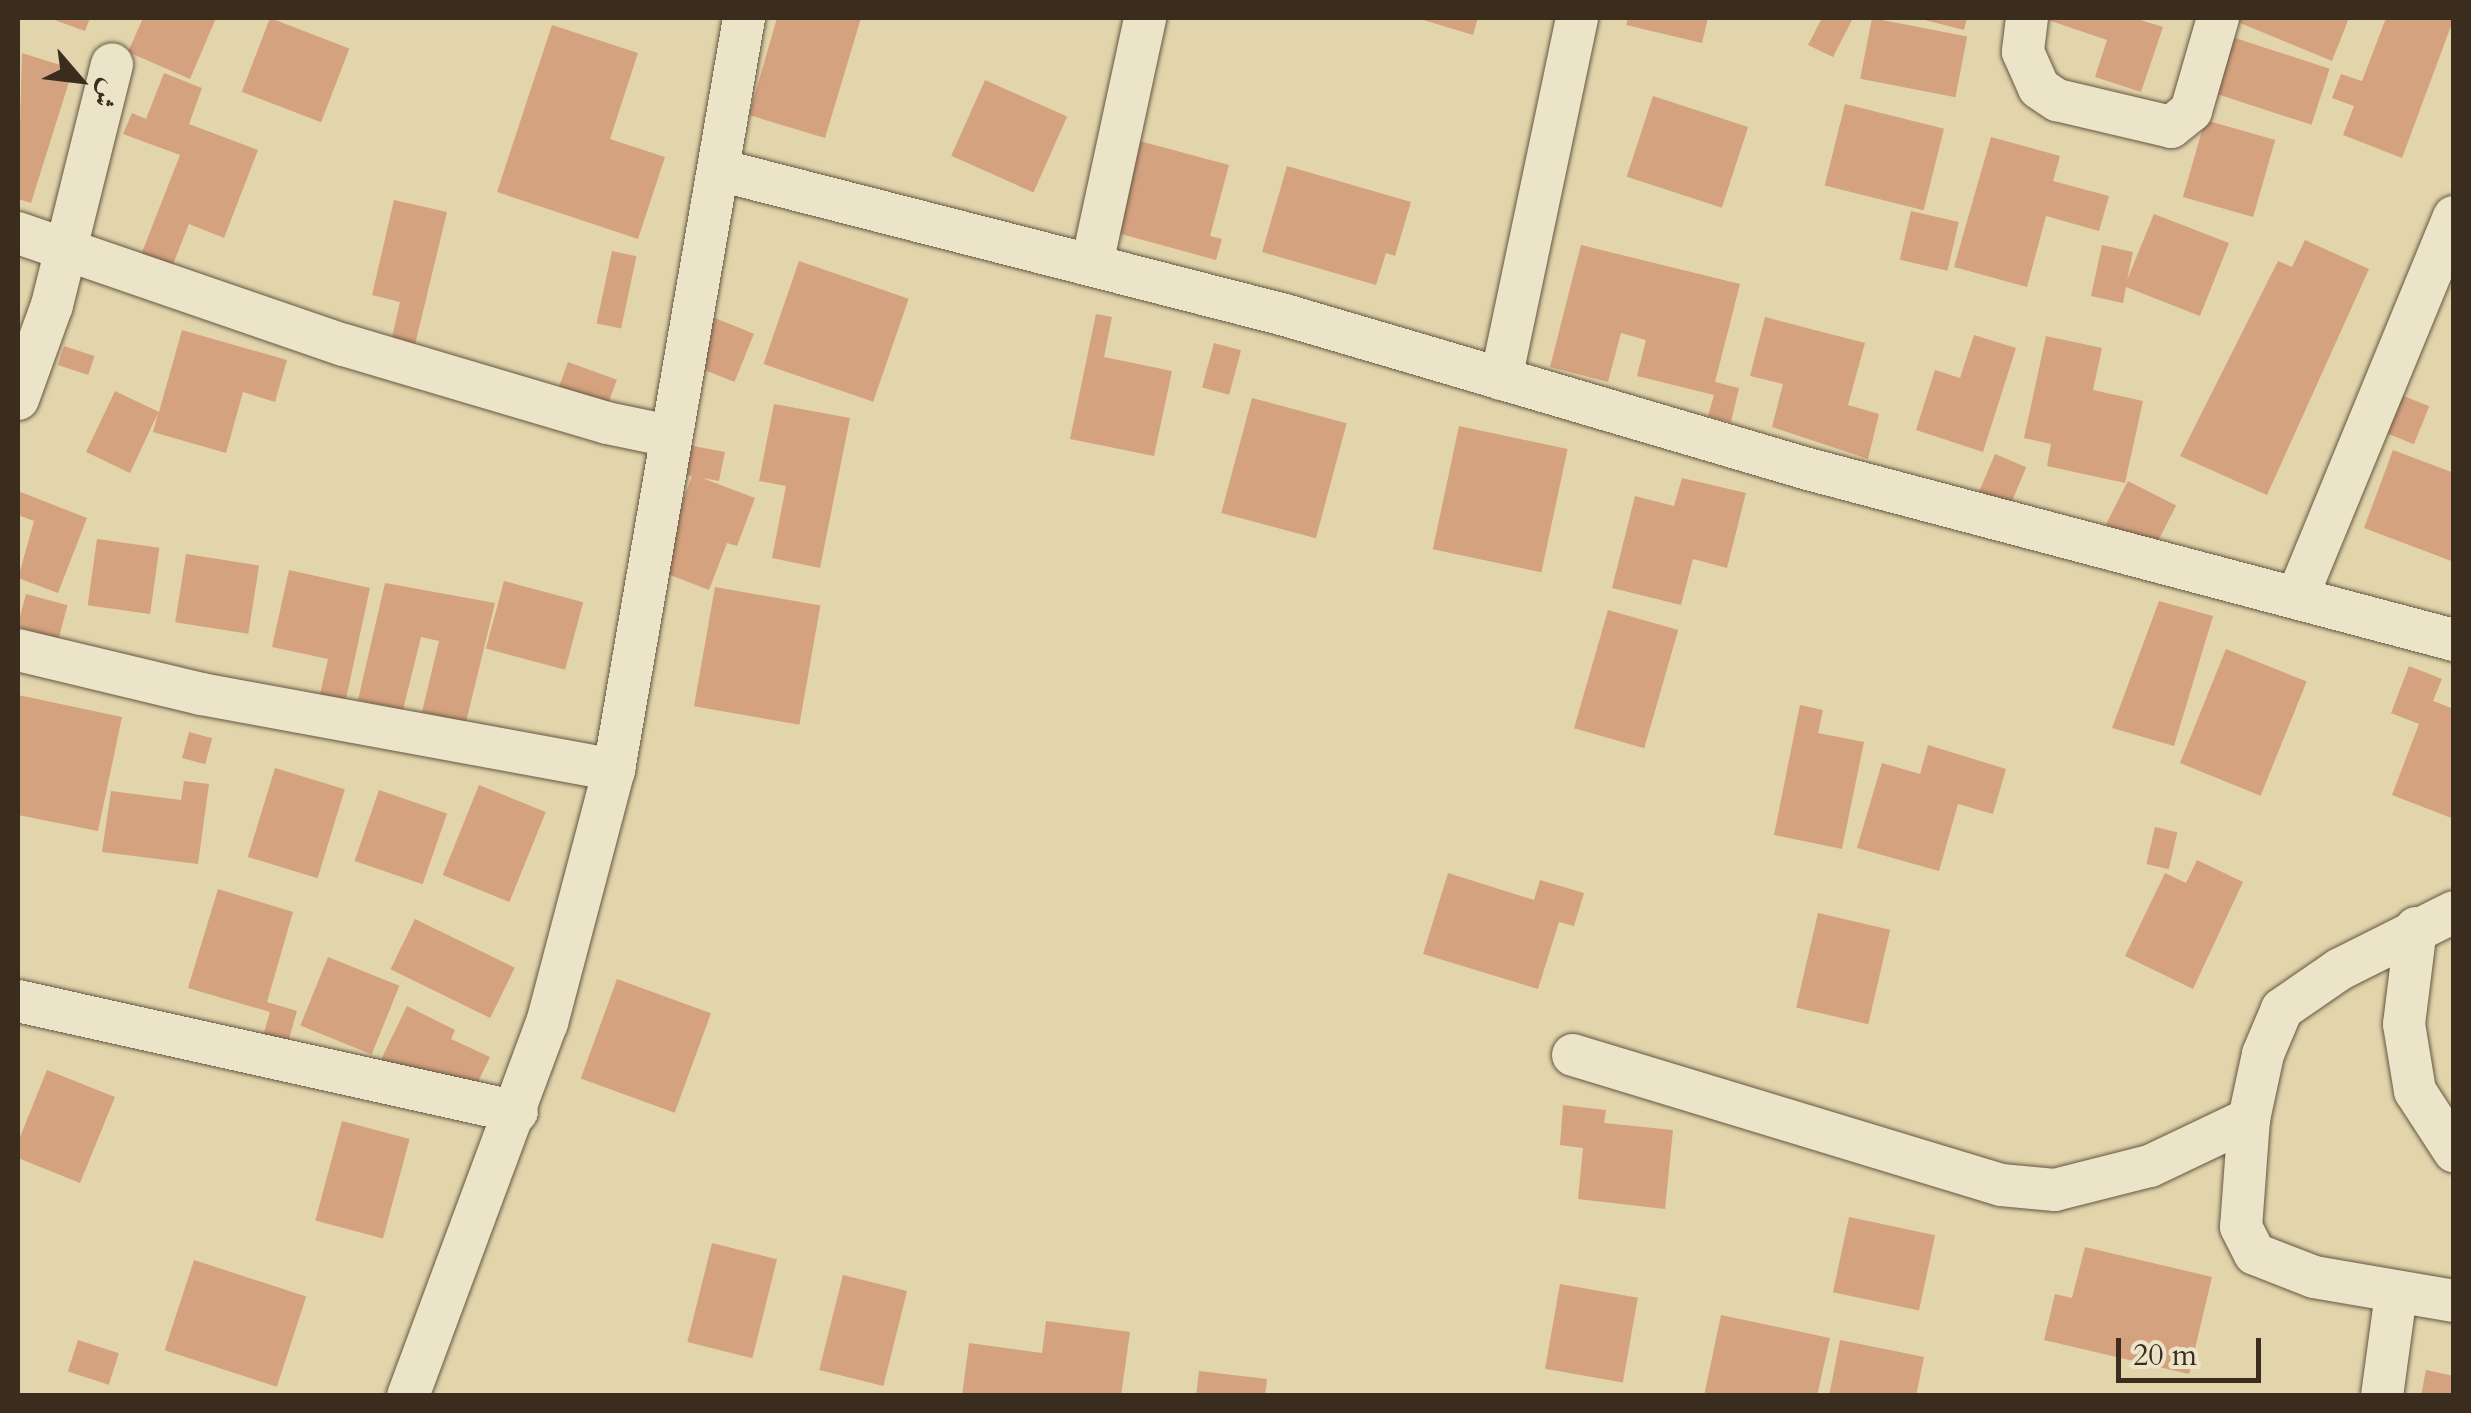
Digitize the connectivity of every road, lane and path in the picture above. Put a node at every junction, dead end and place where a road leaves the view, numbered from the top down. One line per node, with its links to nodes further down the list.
1 (744, 18): 7 (street)
2 (1145, 18): 11 (street)
3 (1577, 18): 12 (street)
4 (2027, 18): 5 (street)
5 (2218, 18)
6 (112, 64): 10 (street)
7 (718, 170): 11 (street); 14 (street)
8 (2454, 216): 15 (street)
9 (18, 233): 10 (street)
10 (65, 247): 13 (street); 14 (street)
11 (1092, 264): 12 (street)
12 (1502, 379): 15 (street)
13 (18, 399)
14 (670, 436): 18 (street)
15 (2298, 594): 16 (street)
16 (2454, 640)
17 (18, 650): 18 (street)
18 (614, 770): 22 (street)
19 (2435, 920): 23 (street); 24 (street)
20 (18, 1000): 22 (street)
21 (1573, 1055): 23 (street)
22 (517, 1112): 27 (street)
23 (2248, 1118): 25 (street)
24 (2454, 1151)
25 (2396, 1294): 26 (street); 28 (street)
26 (2454, 1300)
27 (408, 1396)
28 (2382, 1396)

